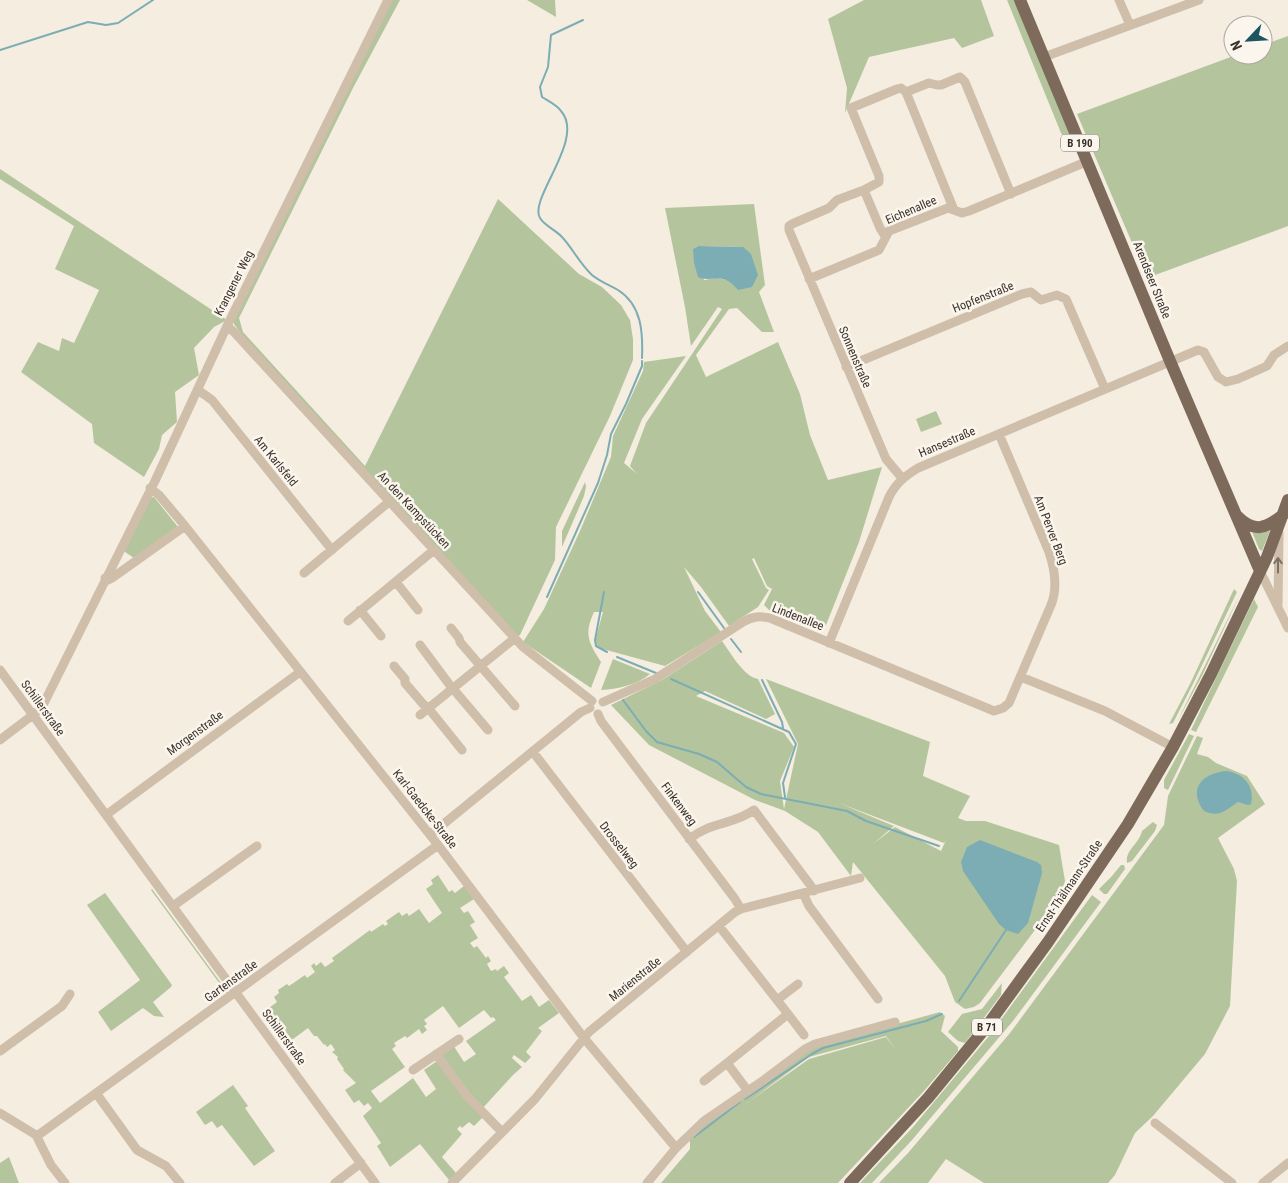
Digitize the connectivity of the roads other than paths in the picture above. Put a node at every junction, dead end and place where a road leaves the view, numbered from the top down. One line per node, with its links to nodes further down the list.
1 (388, 0): 14 (street, Krangener Weg)
2 (1020, 0): 6 (main road, Arendseer Straße / B 190)
3 (1119, 0): 5 (street)
4 (1199, 0): 5 (street)
5 (1130, 25): 6 (street)
6 (1044, 57): 8 (main road, Arendseer Straße / B 190)
7 (906, 92): 9 (street); 10 (street); 11 (street)
8 (1088, 161): 10 (street, Eichenallee); 16 (main road, Arendseer Straße / B 190)
9 (864, 190): 12 (street); 13 (street, Sonnenstraße)
10 (1011, 194): 11 (street, Eichenallee)
11 (954, 210): 12 (street, Eichenallee)
12 (885, 236): 13 (street, Eichenallee)
13 (809, 279): 17 (street, Sonnenstraße)
14 (227, 326): 19 (street, Krangener Weg); 24 (street, An den Kampstücken)
15 (1288, 346): 16 (street, Hansestraße)
16 (1170, 361): 18 (street, Hansestraße); 25 (main road, Arendseer Straße / B 190)
17 (846, 367): 18 (street, Hopfenstraße); 21 (street, Sonnenstraße)
18 (1104, 389): 20 (street, Hansestraße)
19 (198, 390): 22 (street, Krangener Weg); 28 (street, Am Karlsfeld)
20 (999, 434): 21 (street, Hansestraße); 48 (street, Am Perver Berg)
21 (902, 478): 42 (street, Hansestraße)
22 (150, 488): 27 (street, Karl-Gaedcke-Straße); 32 (street, Krangener Weg)
23 (1288, 500): 26 (main road, B 71)
24 (390, 502): 28 (street); 29 (street, An den Kampstücken)
25 (1235, 514): 26 (main road); 30 (main road, Arendseer Straße / B 190)
26 (1281, 520): 30 (main road, B 71); 34 (street, one-way to 26)
27 (185, 526): 32 (street); 47 (street, Karl-Gaedcke-Straße)
28 (332, 550): 31 (street)
29 (434, 550): 33 (street); 41 (street, An den Kampstücken)
30 (1260, 571): 34 (street); 58 (main road, Ernst-Thälmann-Straße / B 71)
31 (304, 573)
32 (105, 578): 54 (street, Krangener Weg)
33 (396, 582): 35 (street); 36 (street)
34 (1278, 605): 39 (street)
35 (360, 610): 37 (street); 40 (street)
36 (418, 610)
37 (348, 621)
38 (451, 628): 45 (street)
39 (1288, 628)
40 (381, 636)
41 (514, 638): 45 (street); 51 (street, An den Kampstücken)
42 (829, 643): 51 (street, Lindenallee); 53 (street, Lindenallee)
43 (420, 645): 49 (street)
44 (394, 666): 52 (street)
45 (481, 666): 49 (street); 50 (street)
46 (0, 670): 54 (street, Schillerstraße)
47 (300, 672): 61 (street, Morgenstraße); 62 (street, Karl-Gaedcke-Straße)
48 (1021, 677): 53 (street, Am Perver Berg); 58 (street)
49 (454, 689): 52 (street); 56 (street)
50 (515, 706)
51 (593, 708): 60 (street); 63 (street, Finkenweg)
52 (429, 709): 55 (street); 59 (street)
53 (994, 711)
54 (33, 715): 57 (street, Krangener Weg); 61 (street, Schillerstraße)
55 (420, 715)
56 (488, 730)
57 (0, 740)
58 (1173, 747): 103 (main road, Ernst-Thälmann-Straße / B 71)
59 (462, 750)
60 (532, 752): 62 (street); 72 (street, Drosselweg)
61 (106, 815): 69 (street, Schillerstraße)
62 (430, 836): 64 (street, Karl-Gaedcke-Straße)
63 (689, 839): 67 (street); 70 (street, Finkenweg)
64 (438, 845): 74 (street, Gartenstraße); 81 (street, Karl-Gaedcke-Straße)
65 (257, 846): 69 (street)
66 (860, 878): 67 (street, Marienstraße)
67 (814, 891): 68 (street, Marienstraße)
68 (803, 894): 70 (street, Marienstraße); 76 (street)
69 (173, 906): 74 (street, Schillerstraße)
70 (740, 909): 71 (street, Marienstraße)
71 (719, 926): 72 (street, Marienstraße); 77 (street)
72 (686, 952): 81 (street, Marienstraße)
73 (798, 984): 77 (street)
74 (236, 993): 89 (street, Gartenstraße); 96 (street, Schillerstraße)
75 (70, 994): 83 (street)
76 (878, 999)
77 (777, 1000): 78 (street)
78 (788, 1014): 80 (street); 85 (street)
79 (895, 1022): 88 (street)
80 (804, 1035)
81 (584, 1038): 92 (street, Marienstraße); 94 (street, Karl-Gaedcke-Straße)
82 (459, 1039): 84 (street)
83 (0, 1051)
84 (436, 1054): 86 (street); 92 (street)
85 (727, 1063): 87 (street); 88 (street)
86 (413, 1070)
87 (704, 1081)
88 (748, 1091): 94 (street)
89 (96, 1093): 93 (street, Gartenstraße); 98 (street)
90 (0, 1113): 93 (street)
91 (1155, 1123): 104 (street)
92 (502, 1132): 101 (street, Marienstraße)
93 (37, 1136): 97 (street)
94 (676, 1148): 102 (street)
95 (1288, 1163): 105 (street)
96 (361, 1164): 99 (street); 100 (street, Schillerstraße)
97 (65, 1183)
98 (180, 1183)
99 (335, 1183)
100 (376, 1183)
101 (452, 1183)
102 (647, 1183)
103 (850, 1183)
104 (1232, 1183)
105 (1263, 1183)

